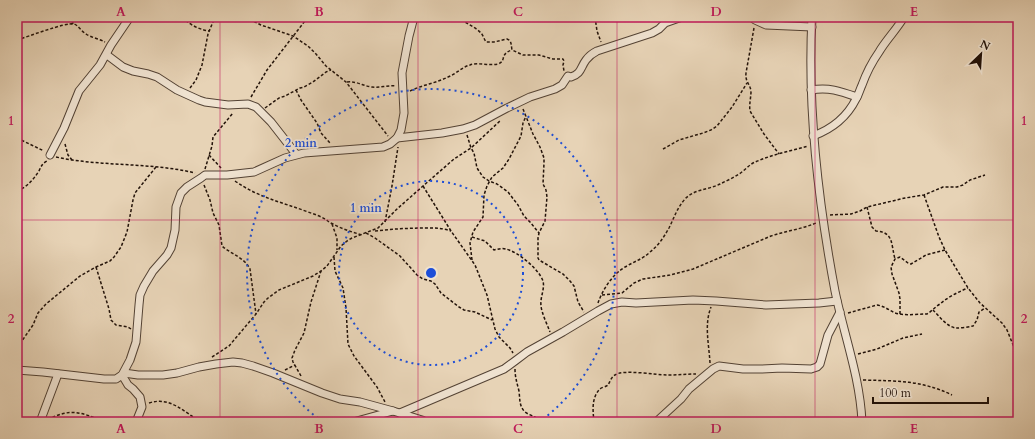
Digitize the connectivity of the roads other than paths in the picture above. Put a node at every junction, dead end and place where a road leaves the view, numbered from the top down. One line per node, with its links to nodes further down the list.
1 (130, 17): 8 (street)
2 (414, 17): 12 (street)
3 (682, 17): 12 (street)
4 (812, 17): 7 (street)
5 (904, 17): 10 (street)
6 (753, 19): 7 (street)
7 (812, 27): 9 (street)
8 (106, 55): 13 (street); 14 (street)
9 (811, 90): 10 (street); 11 (street)
10 (857, 97): 11 (street)
11 (813, 136): 15 (street)
12 (397, 140): 13 (street)
13 (296, 154): 19 (street)
14 (50, 157)
15 (837, 302): 16 (street); 20 (street)
16 (840, 313): 25 (street); 26 (street)
17 (17, 370): 18 (street)
18 (58, 374): 19 (street); 21 (street)
19 (123, 374): 20 (street); 22 (street)
20 (393, 411): 23 (street); 24 (street)
21 (40, 422)
22 (136, 422)
23 (353, 422)
24 (426, 422)
25 (656, 422)
26 (862, 422)

